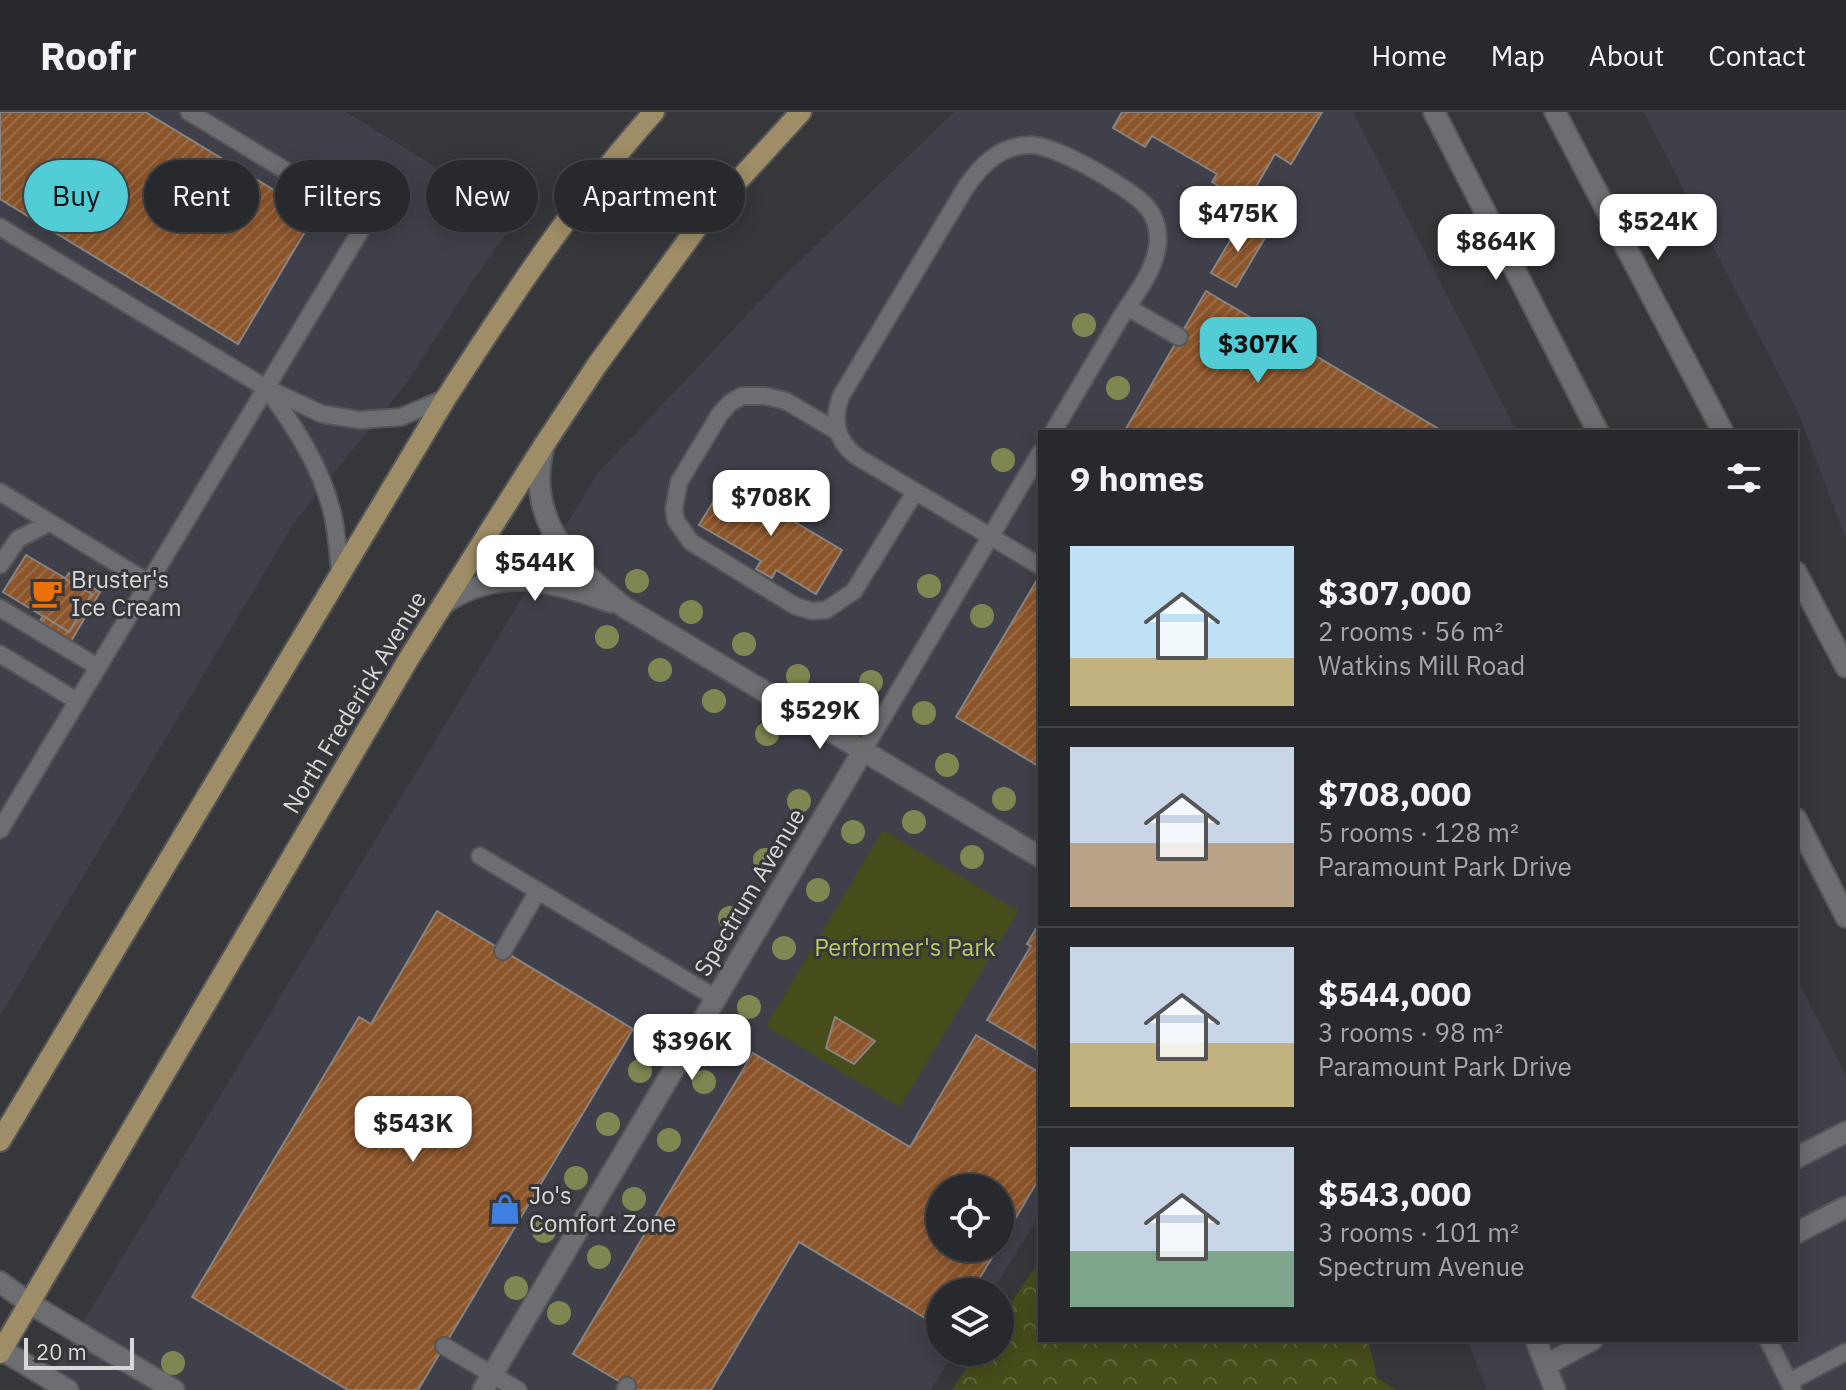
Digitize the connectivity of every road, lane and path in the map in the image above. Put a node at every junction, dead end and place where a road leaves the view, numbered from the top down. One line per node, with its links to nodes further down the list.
1 (189, 112): 9 (lane)
2 (654, 112): 10 (main road)
3 (801, 112): 15 (main road, North Frederick Avenue)
4 (1434, 112): 12 (street)
5 (1555, 112): 13 (street)
6 (0, 227): 9 (lane)
7 (1127, 307): 8 (lane); 11 (lane); 14 (lane)
8 (1179, 337)
9 (266, 388): 10 (lane); 23 (lane); 25 (lane)
10 (446, 398): 23 (main road)
11 (1054, 430)
12 (1597, 430)
13 (1722, 430)
14 (838, 432): 18 (lane); 18 (lane)
15 (544, 445): 26 (main road, North Frederick Avenue); 27 (street)
16 (1038, 456): 20 (lane)
17 (0, 492): 19 (lane)
18 (915, 492): 20 (lane)
19 (49, 523): 21 (lane); 25 (lane)
20 (990, 537): 22 (lane); 33 (lane)
21 (0, 565)
22 (1038, 565)
23 (340, 571): 43 (main road)
24 (1798, 576): 31 (street)
25 (149, 583): 30 (lane)
26 (443, 604): 27 (street); 48 (main road, North Frederick Avenue)
27 (624, 607): 33 (street)
28 (0, 608): 30 (lane)
29 (0, 654): 32 (lane)
30 (98, 667): 32 (lane)
31 (1846, 667)
32 (77, 701): 35 (lane)
33 (863, 751): 37 (street); 41 (street, Spectrum Avenue)
34 (1798, 823): 39 (street)
35 (0, 830)
36 (480, 856): 38 (lane)
37 (1038, 856)
38 (538, 891): 40 (lane); 41 (lane)
39 (1846, 917)
40 (503, 951)
41 (716, 998): 56 (street, Spectrum Avenue)
42 (1846, 1132): 44 (street)
43 (0, 1141)
44 (1798, 1157)
45 (1846, 1207): 46 (street)
46 (1798, 1232)
47 (0, 1282): 48 (street)
48 (29, 1303): 53 (main road, North Frederick Avenue); 59 (street)
49 (1537, 1342): 55 (street)
50 (1588, 1342): 55 (street)
51 (1769, 1342): 57 (lane)
52 (444, 1346): 56 (lane)
53 (1, 1350): 58 (street)
54 (1846, 1352): 57 (lane)
55 (1546, 1365): 61 (street)
56 (487, 1382): 60 (lane)
57 (1791, 1386)
58 (68, 1390)
59 (174, 1390)
60 (518, 1390)
61 (1555, 1390)

